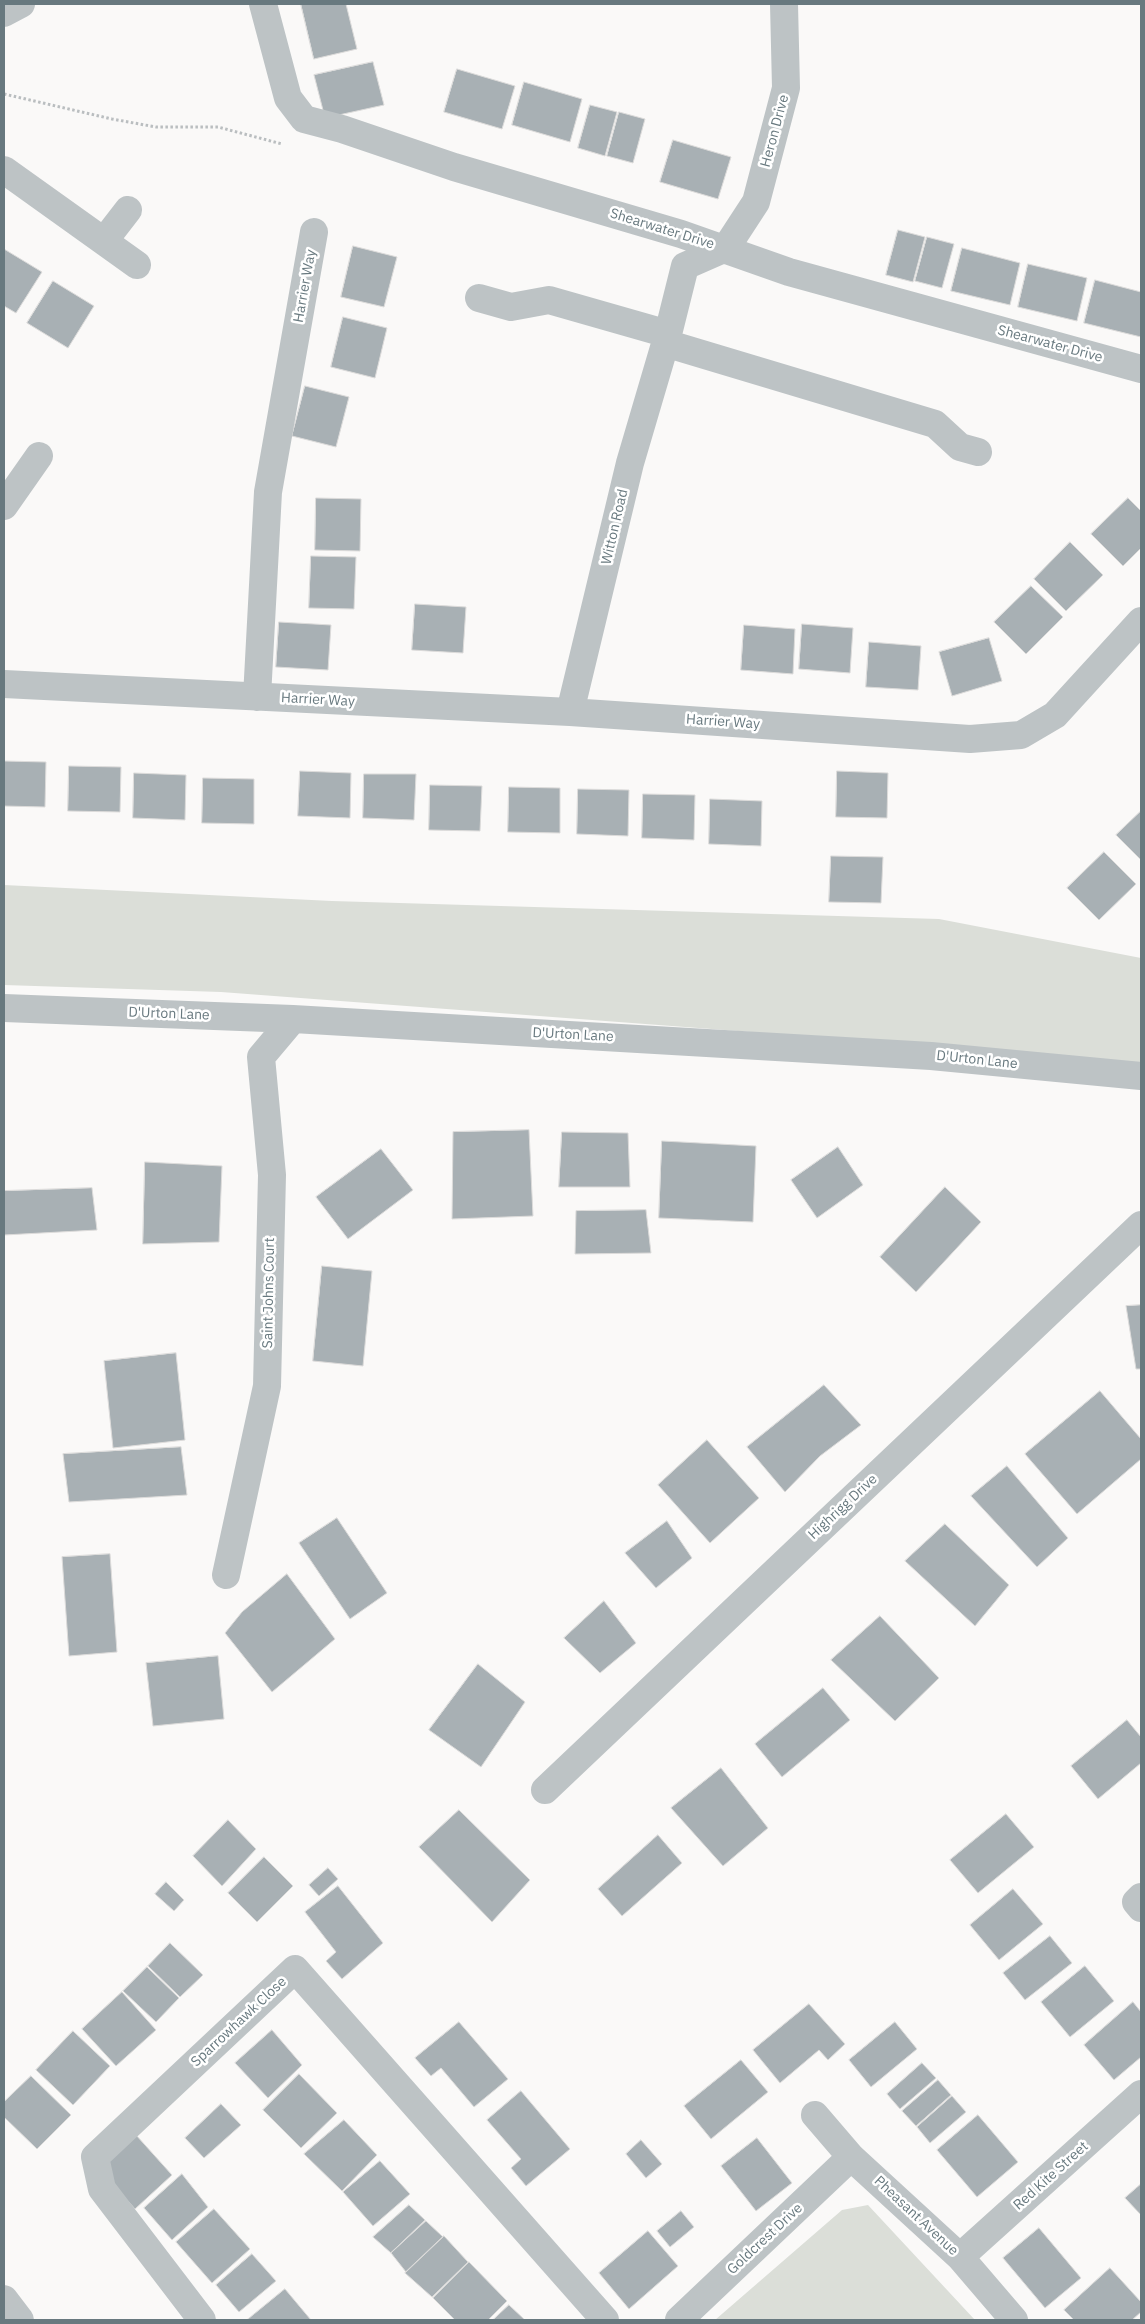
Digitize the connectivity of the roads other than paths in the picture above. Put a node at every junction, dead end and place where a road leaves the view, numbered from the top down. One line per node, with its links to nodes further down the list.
1 (21, 4): 4 (street)
2 (263, 4): 9 (street, Shearwater Drive)
3 (784, 4): 9 (street, Heron Drive)
4 (4, 13)
5 (4, 170): 8 (street)
6 (128, 210): 8 (street)
7 (314, 232): 19 (street, Harrier Way)
8 (104, 241): 10 (street)
9 (726, 248): 12 (street, Witton Road); 13 (street, Shearwater Drive)
10 (137, 265)
11 (479, 298): 12 (street)
12 (666, 339): 14 (street); 20 (street, Witton Road)
13 (1141, 369)
14 (978, 452)
15 (39, 456): 16 (street)
16 (4, 506)
17 (1141, 621): 20 (street, Harrier Way)
18 (4, 684): 19 (street, Harrier Way)
19 (257, 697): 20 (street, Harrier Way)
20 (570, 712)
21 (4, 1008): 22 (street, D'Urton Lane)
22 (293, 1019): 23 (street, D'Urton Lane); 25 (street, Saint Johns Court)
23 (1141, 1076)
24 (1141, 1225): 26 (street, Highrigg Drive)
25 (226, 1575)
26 (545, 1790)
27 (1141, 1897): 28 (street)
28 (1141, 1908)
29 (1141, 2094): 32 (street, Red Kite Street)
30 (815, 2114): 31 (street, Pheasant Avenue)
31 (851, 2157): 32 (street, Pheasant Avenue); 37 (street, Goldcrest Drive)
32 (960, 2257): 38 (street, Pheasant Avenue)
33 (4, 2299): 34 (street)
34 (20, 2320)
35 (202, 2320): 36 (street, Sparrowhawk Close)
36 (604, 2320)
37 (679, 2320)
38 (1014, 2320)

